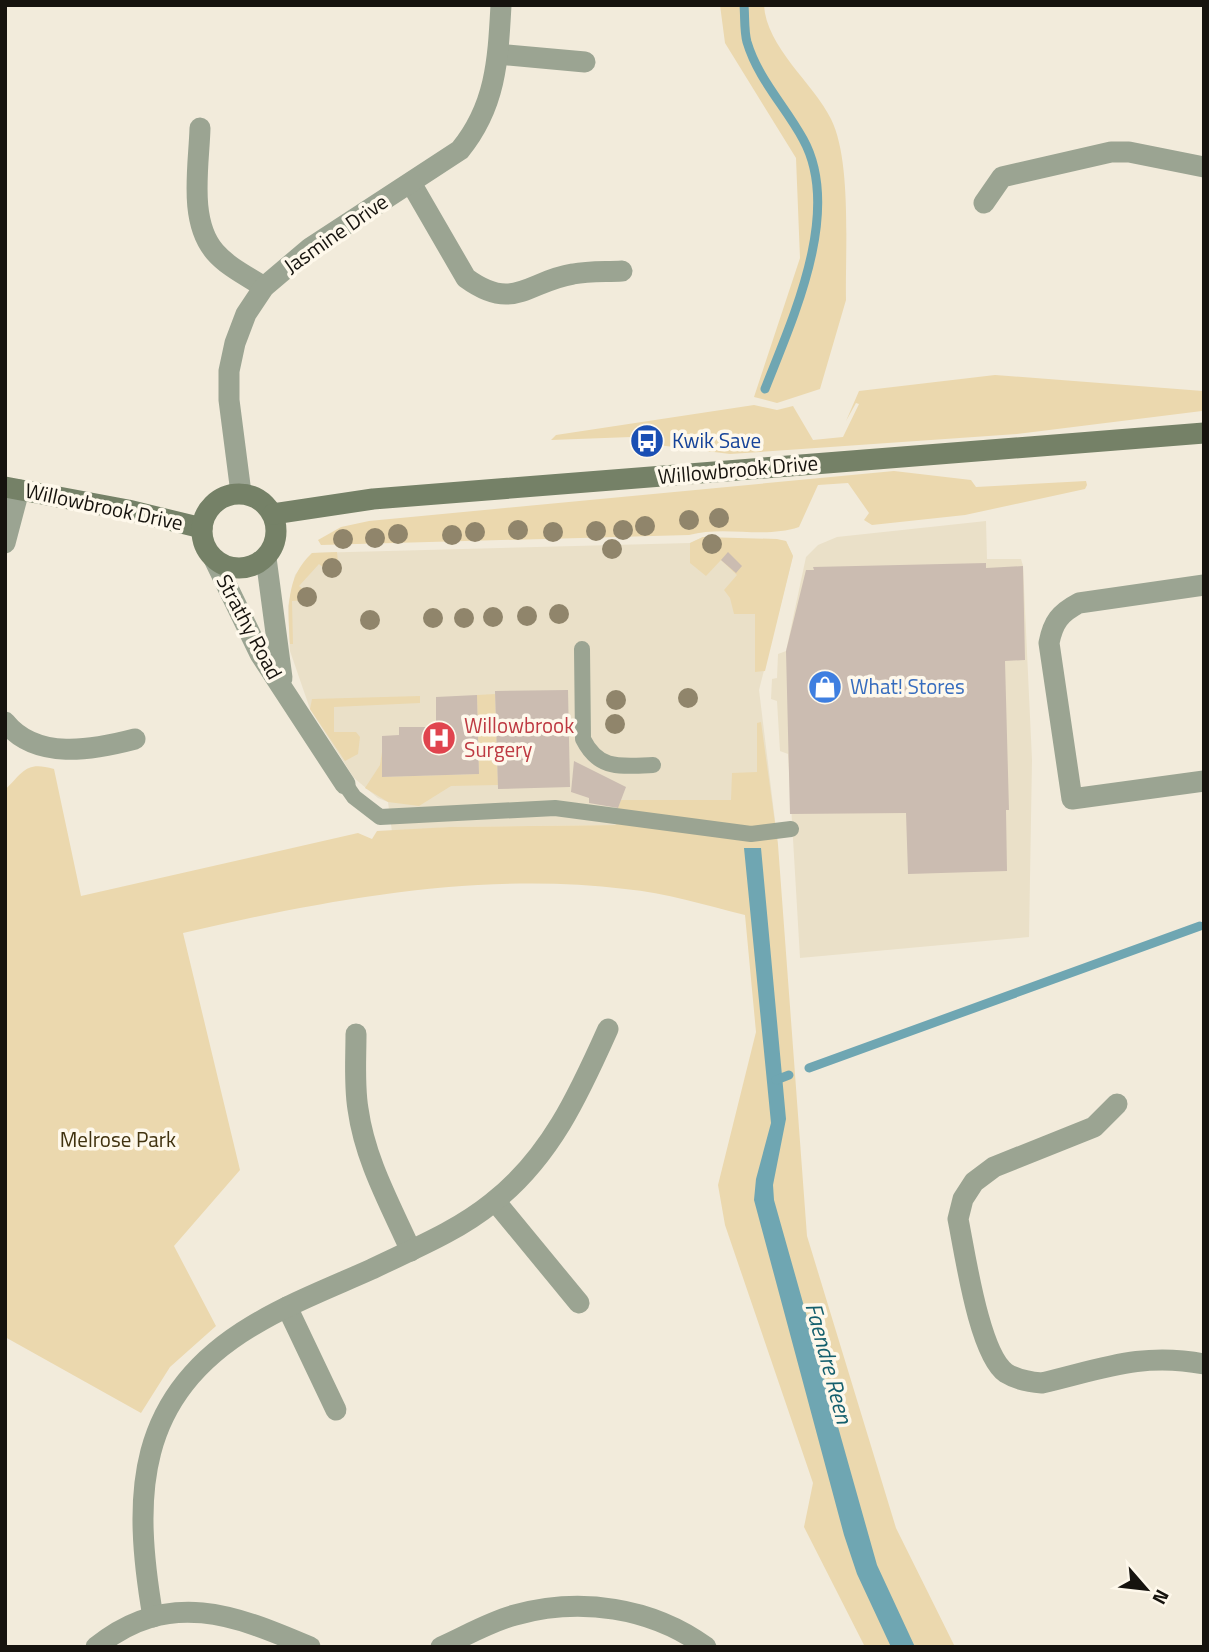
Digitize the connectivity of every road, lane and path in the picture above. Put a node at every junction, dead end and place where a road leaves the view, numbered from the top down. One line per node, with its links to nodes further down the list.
1 (501, 5): 2 (street, Jasmine Drive)
2 (498, 54): 3 (street); 6 (street, Jasmine Drive)
3 (585, 62)
4 (200, 128): 9 (street)
5 (1204, 167): 7 (street)
6 (411, 183): 8 (street); 9 (street, Jasmine Drive)
7 (984, 203)
8 (622, 271)
9 (264, 287): 12 (street, Jasmine Drive)
10 (1204, 433): 13 (street, Willowbrook Drive)
11 (12, 488): 14 (street, Willowbrook Drive); 15 (street)
12 (242, 493): 13 (street); 14 (street)
13 (273, 514): 16 (street)
14 (202, 528): 17 (street)
15 (5, 543)
16 (265, 558): 17 (street); 20 (street, Strathy Road)
17 (214, 559): 20 (street, Strathy Road)
18 (1204, 584): 24 (street)
19 (582, 649): 23 (lane)
20 (286, 694): 25 (street, Strathy Road)
21 (5, 722): 22 (street)
22 (135, 739)
23 (653, 765)
24 (1204, 781)
25 (345, 784): 26 (lane)
26 (791, 829)
27 (608, 1029): 30 (street)
28 (356, 1034): 31 (street)
29 (1117, 1104): 34 (street)
30 (495, 1201): 31 (street); 32 (street)
31 (411, 1251): 33 (street)
32 (579, 1303)
33 (287, 1307): 35 (street); 36 (street)
34 (1204, 1364)
35 (335, 1410)
36 (153, 1617): 37 (street); 38 (street)
37 (96, 1647)
38 (310, 1647)
39 (441, 1647): 40 (street)
40 (706, 1647)

